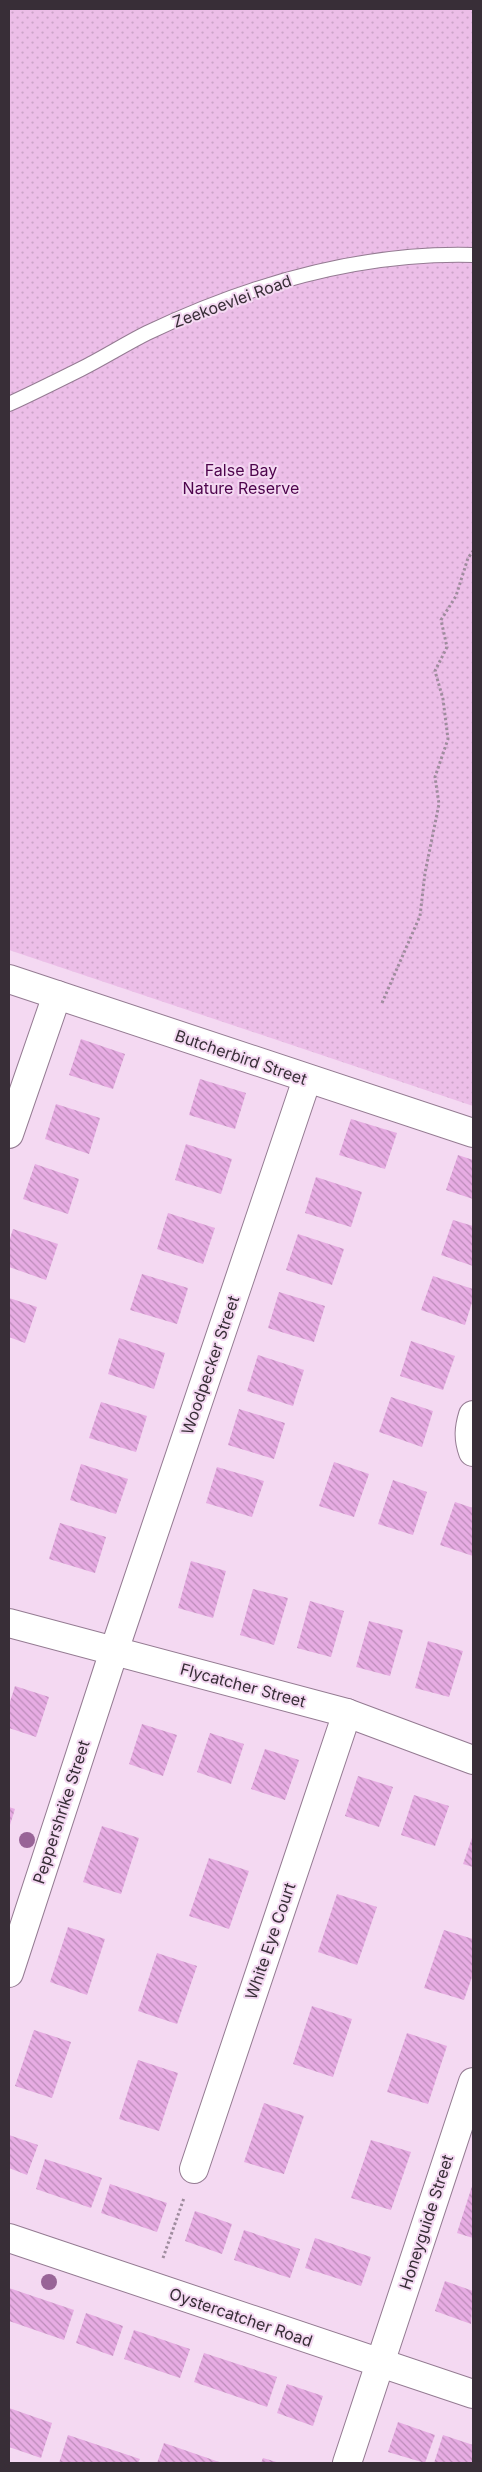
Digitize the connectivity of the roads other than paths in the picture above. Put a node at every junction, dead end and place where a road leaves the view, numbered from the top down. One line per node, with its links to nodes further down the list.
1 (473, 255): 2 (lane, Zeekoevlei Road)
2 (9, 404)
3 (9, 979): 4 (street, Butcherbird Street)
4 (57, 996): 5 (street, Butcherbird Street); 7 (street)
5 (307, 1079): 6 (street, Butcherbird Street); 11 (street, Woodpecker Street)
6 (473, 1133)
7 (9, 1134)
8 (473, 1415): 9 (street)
9 (473, 1452)
10 (9, 1623): 11 (street, Flycatcher Street)
11 (114, 1651): 12 (street, Flycatcher Street); 14 (street, Peppershrike Street)
12 (347, 1713): 13 (street, Flycatcher Street); 16 (street, White Eye Court)
13 (473, 1760)
14 (9, 1972)
15 (473, 2082): 18 (street, Honeyguide Street)
16 (194, 2169)
17 (9, 2238): 18 (street, Oystercatcher Road)
18 (379, 2363): 19 (street, Oystercatcher Road); 20 (street, Honeyguide Street)
19 (473, 2394)
20 (347, 2463)

